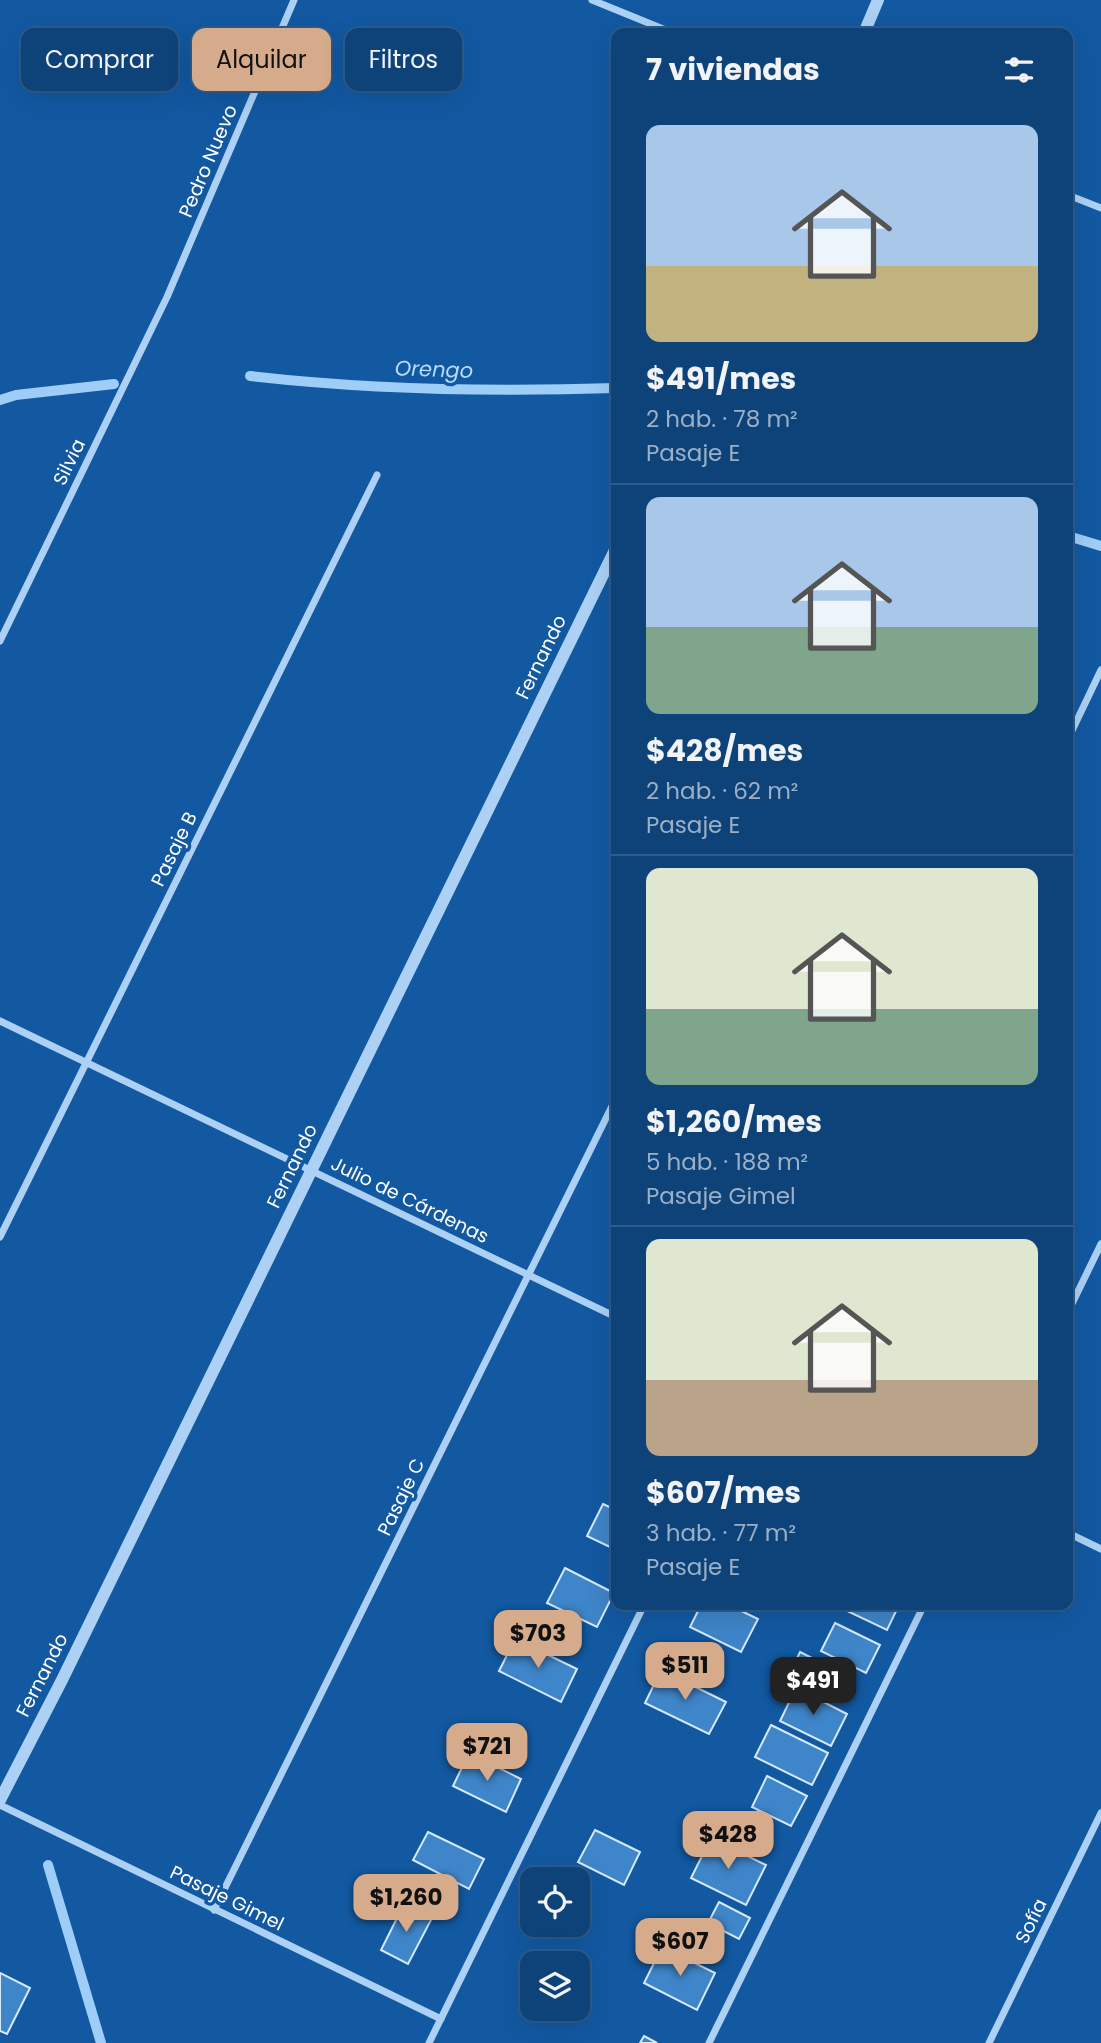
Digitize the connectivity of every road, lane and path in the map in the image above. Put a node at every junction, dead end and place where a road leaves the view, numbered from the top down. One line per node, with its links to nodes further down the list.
1 (294, 0): 8 (street, Pedro Nuevo)
2 (592, 0): 4 (street)
3 (878, 0): 5 (street)
4 (661, 28)
5 (866, 28)
6 (1073, 197): 7 (street)
7 (1101, 208)
8 (167, 297): 11 (street, Silvia)
9 (377, 475): 15 (street, Pasaje B)
10 (611, 558): 17 (street, Fernando)
11 (0, 641)
12 (1101, 670): 13 (street)
13 (1073, 729)
14 (0, 1021): 15 (street, Julio de Cárdenas)
15 (86, 1062): 17 (street, Julio de Cárdenas); 18 (street, Pasaje B)
16 (611, 1108): 20 (street, Pasaje C)
17 (311, 1171): 20 (street, Julio de Cárdenas); 27 (street, Fernando)
18 (0, 1237)
19 (1101, 1244): 21 (street)
20 (528, 1275): 22 (street, Julio de Cárdenas); 30 (street, Pasaje C)
21 (1073, 1302)
22 (611, 1315)
23 (1073, 1535): 24 (street)
24 (1101, 1549)
25 (642, 1610): 31 (street)
26 (922, 1610): 33 (street)
27 (0, 1800)
28 (0, 1805): 30 (street, Pasaje Gimel)
29 (1101, 1813): 34 (street, Sofía)
30 (214, 1910): 31 (street, Pasaje Gimel)
31 (441, 2019): 32 (street)
32 (429, 2043)
33 (709, 2043)
34 (989, 2043)

